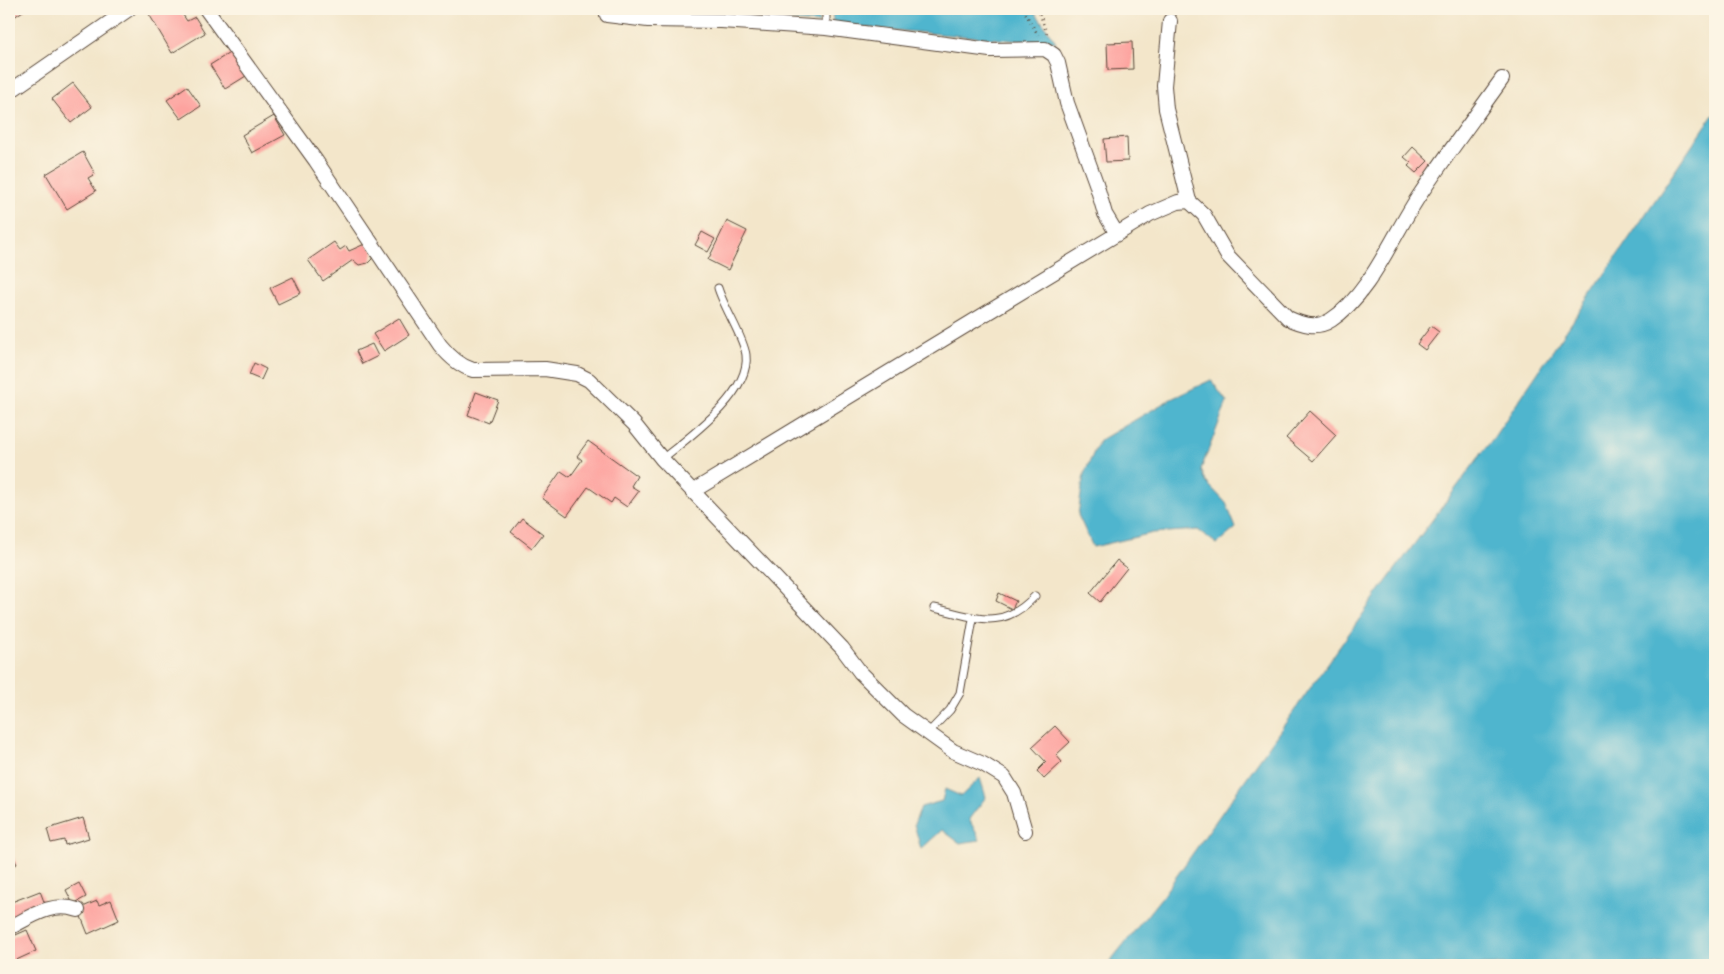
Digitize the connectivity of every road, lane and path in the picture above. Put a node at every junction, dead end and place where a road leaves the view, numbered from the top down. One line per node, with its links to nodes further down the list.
1 (129, 9): 11 (street)
2 (206, 9): 15 (street)
3 (608, 9): 8 (street)
4 (826, 9): 8 (lane)
5 (1023, 9): 9 (path)
6 (1038, 9): 9 (path)
7 (1170, 21): 12 (street)
8 (826, 28): 9 (street)
9 (1050, 52): 13 (street)
10 (1502, 79): 12 (street)
11 (9, 92)
12 (1188, 201): 13 (street)
13 (1117, 234): 16 (street)
14 (718, 288): 15 (lane)
15 (662, 459): 16 (street)
16 (693, 491): 20 (street)
17 (1035, 596): 19 (lane)
18 (934, 608): 19 (lane)
19 (973, 619): 20 (lane)
20 (928, 733): 21 (street)
21 (1025, 831)
22 (78, 910): 23 (street)
23 (9, 928)

